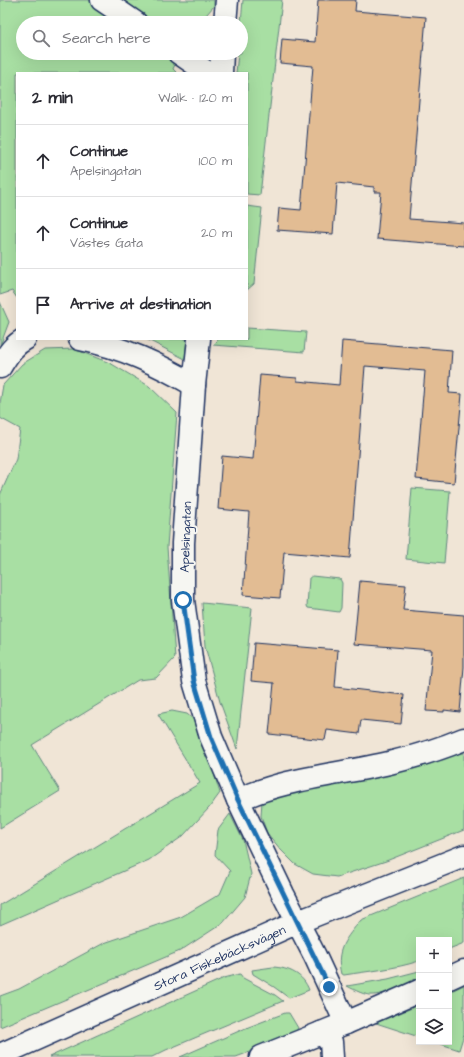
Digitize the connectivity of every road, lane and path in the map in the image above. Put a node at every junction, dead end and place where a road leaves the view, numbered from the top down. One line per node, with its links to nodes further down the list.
1 (102, 0): 3 (street)
2 (227, 0): 4 (street)
3 (126, 16)
4 (226, 16)
5 (189, 60): 7 (street)
6 (222, 60): 8 (street)
7 (207, 72)
8 (221, 72)
9 (23, 340): 12 (street)
10 (86, 340): 13 (street)
11 (199, 340): 13 (street, Apelsingatan)
12 (0, 367)
13 (194, 385): 15 (street, Apelsingatan)
14 (464, 739): 15 (street)
15 (238, 800): 17 (street, Apelsingatan)
16 (464, 856): 17 (street, Stora Fiskebäcksvägen)
17 (298, 922): 21 (street, Apelsingatan); 23 (street, Stora Fiskebäcksvägen)
18 (464, 971): 19 (street)
19 (452, 977)
20 (416, 992): 21 (street)
21 (346, 1023): 22 (street)
22 (321, 1033): 24 (street); 25 (street)
23 (0, 1055)
24 (261, 1057)
25 (332, 1057)

